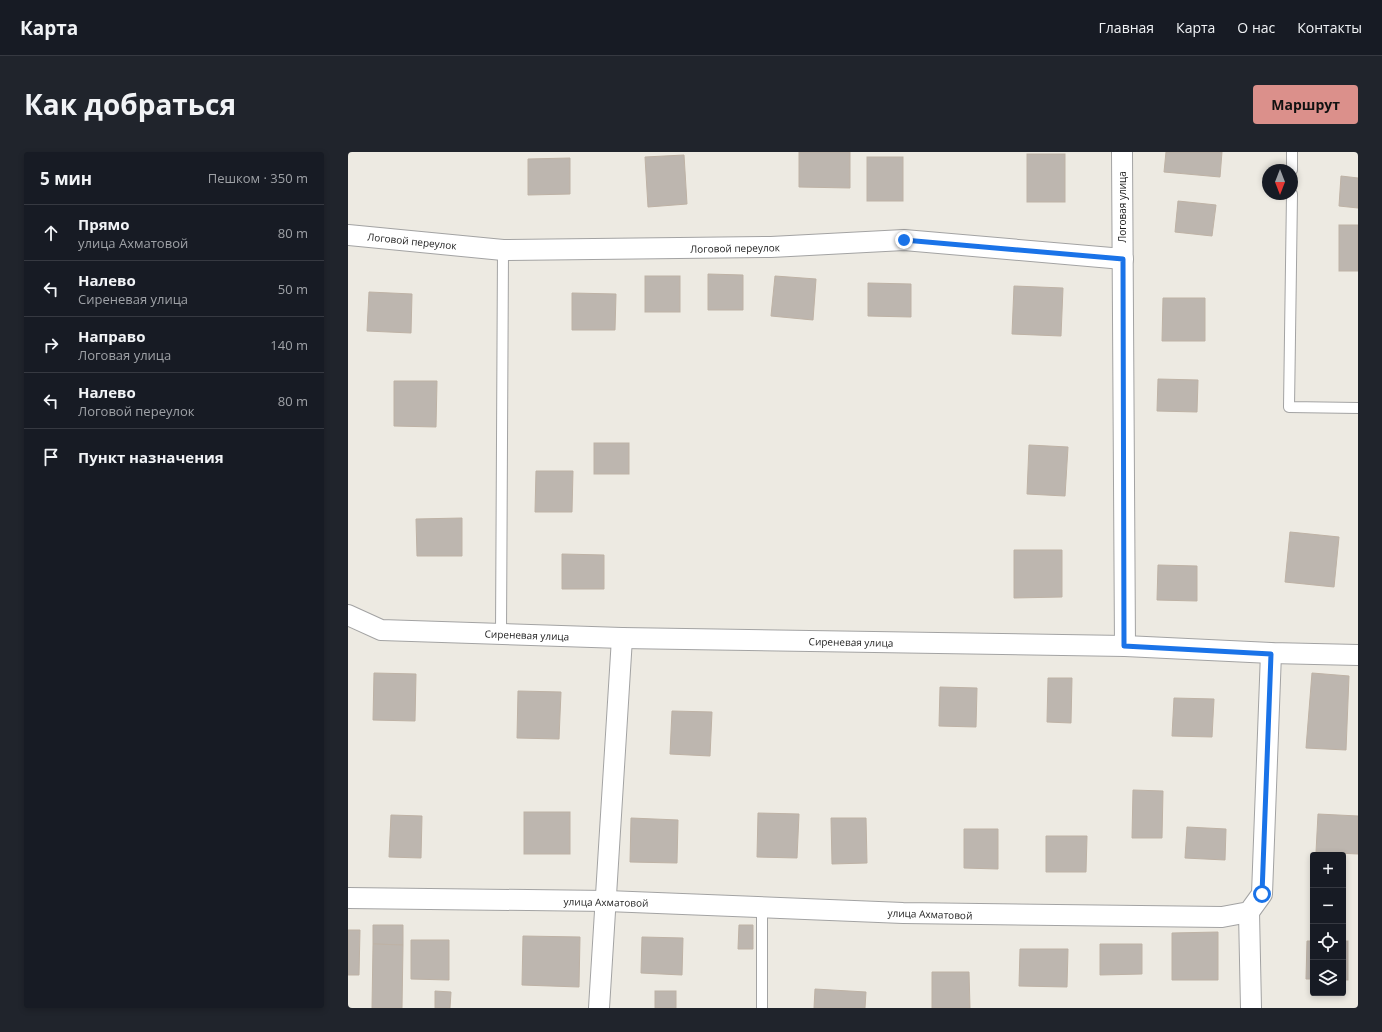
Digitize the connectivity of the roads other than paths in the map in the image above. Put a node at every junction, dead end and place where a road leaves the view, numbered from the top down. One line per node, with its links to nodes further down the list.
1 (1122, 152): 7 (street, Логовая улица)
2 (1292, 152): 3 (lane)
3 (1292, 164)
4 (1292, 200): 8 (lane)
5 (348, 235): 6 (street, Логовой переулок)
6 (503, 250): 7 (street, Логовой переулок); 10 (lane)
7 (1123, 259): 12 (street, Логовая улица)
8 (1358, 408)
9 (348, 615): 10 (street, Сиреневая улица)
10 (501, 634): 11 (street, Сиреневая улица)
11 (622, 638): 12 (street, Сиреневая улица); 16 (street)
12 (1124, 646): 13 (street, Сиреневая улица)
13 (1271, 654): 14 (street, Сиреневая улица); 18 (street)
14 (1358, 655)
15 (348, 898): 16 (street, улица Ахматовой)
16 (607, 901): 17 (street, улица Ахматовой); 19 (street)
17 (762, 907): 18 (street, улица Ахматовой); 20 (lane)
18 (1249, 912): 21 (street)
19 (599, 1008)
20 (762, 1008)
21 (1251, 1008)

